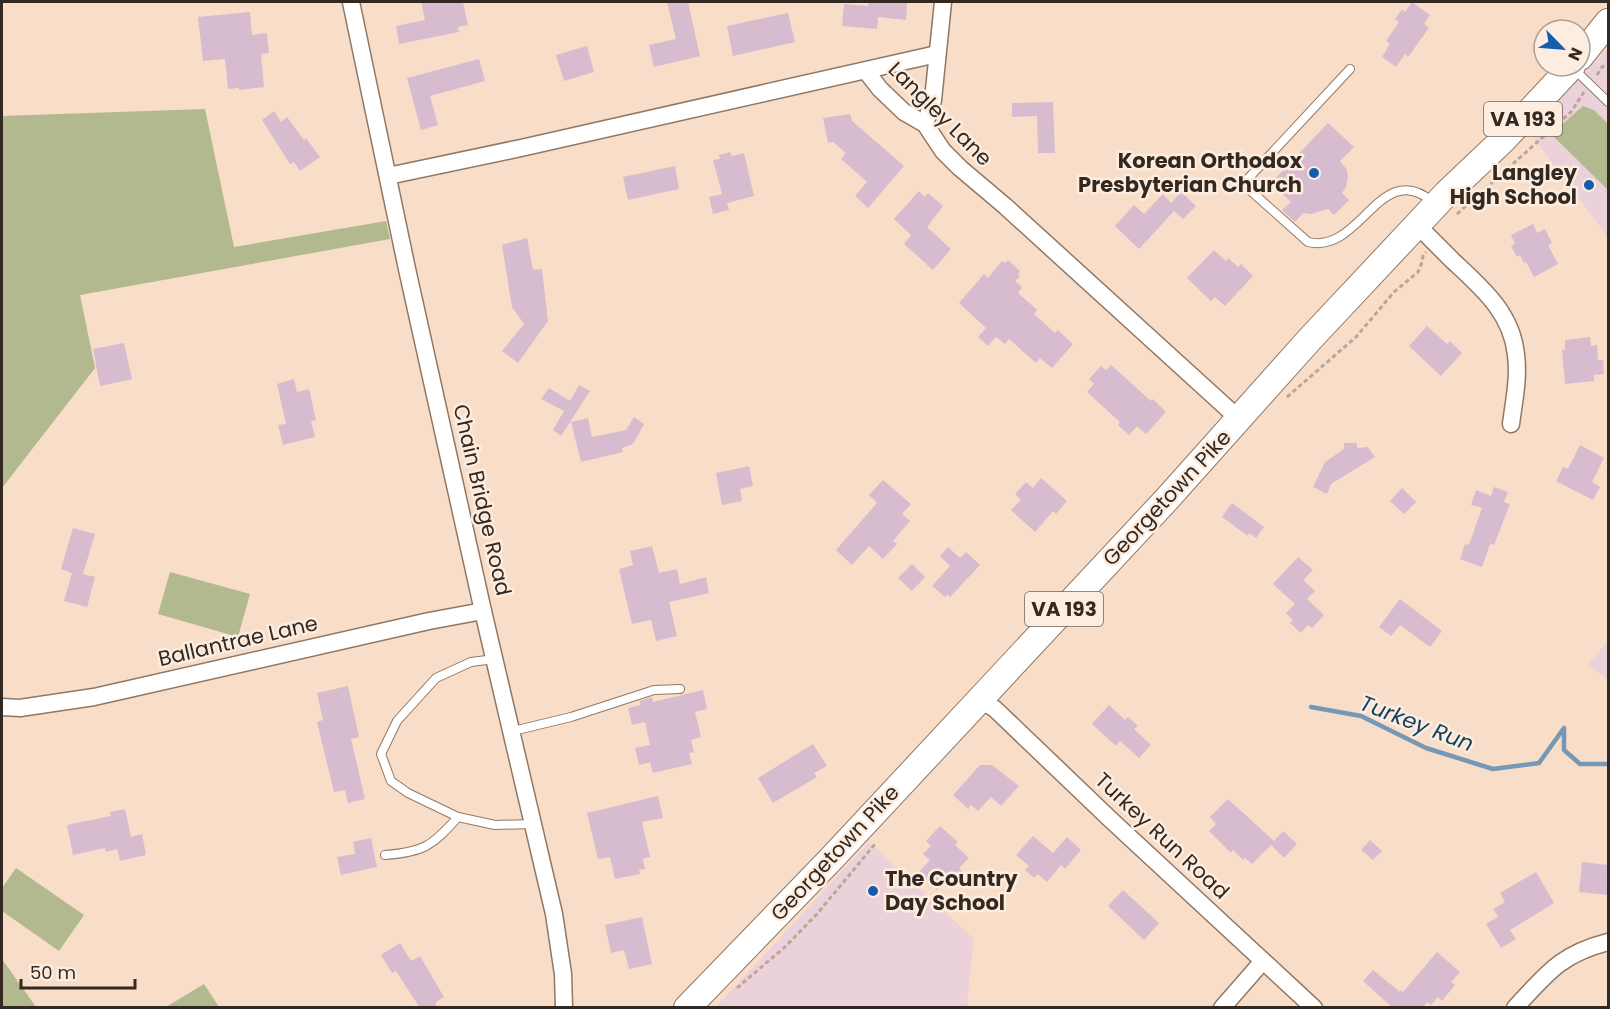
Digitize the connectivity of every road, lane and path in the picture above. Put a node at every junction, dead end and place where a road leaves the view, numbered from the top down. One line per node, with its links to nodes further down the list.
1 (351, 2): 12 (street, Chain Bridge Road)
2 (943, 2): 5 (street)
3 (1608, 22): 4 (main road)
4 (1592, 42)
5 (937, 54): 7 (street); 11 (street)
6 (1350, 69): 13 (lane)
7 (866, 70): 11 (street, Langley Lane); 12 (street, Langley Lane)
8 (1561, 78): 13 (main road, Georgetown Pike / VA 193)
9 (1584, 78): 10 (lane)
10 (1608, 102)
11 (924, 124): 15 (street, Langley Lane)
12 (388, 176): 17 (street, Chain Bridge Road)
13 (1436, 205): 14 (main road, Georgetown Pike / VA 193)
14 (1417, 225): 15 (main road, Georgetown Pike / VA 193); 16 (street)
15 (1239, 419): 20 (main road, Georgetown Pike / VA 193)
16 (1511, 424)
17 (483, 611): 18 (street, Chain Bridge Road); 21 (street, Ballantrae Lane)
18 (495, 659): 22 (street, Chain Bridge Road); 23 (lane)
19 (680, 688): 22 (lane)
20 (980, 699): 27 (street, Turkey Run Road); 29 (main road, Georgetown Pike / VA 193)
21 (2, 707)
22 (513, 731): 24 (street, Chain Bridge Road)
23 (459, 817): 24 (lane); 25 (lane)
24 (534, 824): 28 (street, Chain Bridge Road)
25 (384, 855)
26 (1608, 942): 32 (street)
27 (1263, 962): 30 (street); 31 (street, Turkey Run Road)
28 (564, 1008)
29 (687, 1008)
30 (1222, 1008)
31 (1314, 1008)
32 (1515, 1008)

